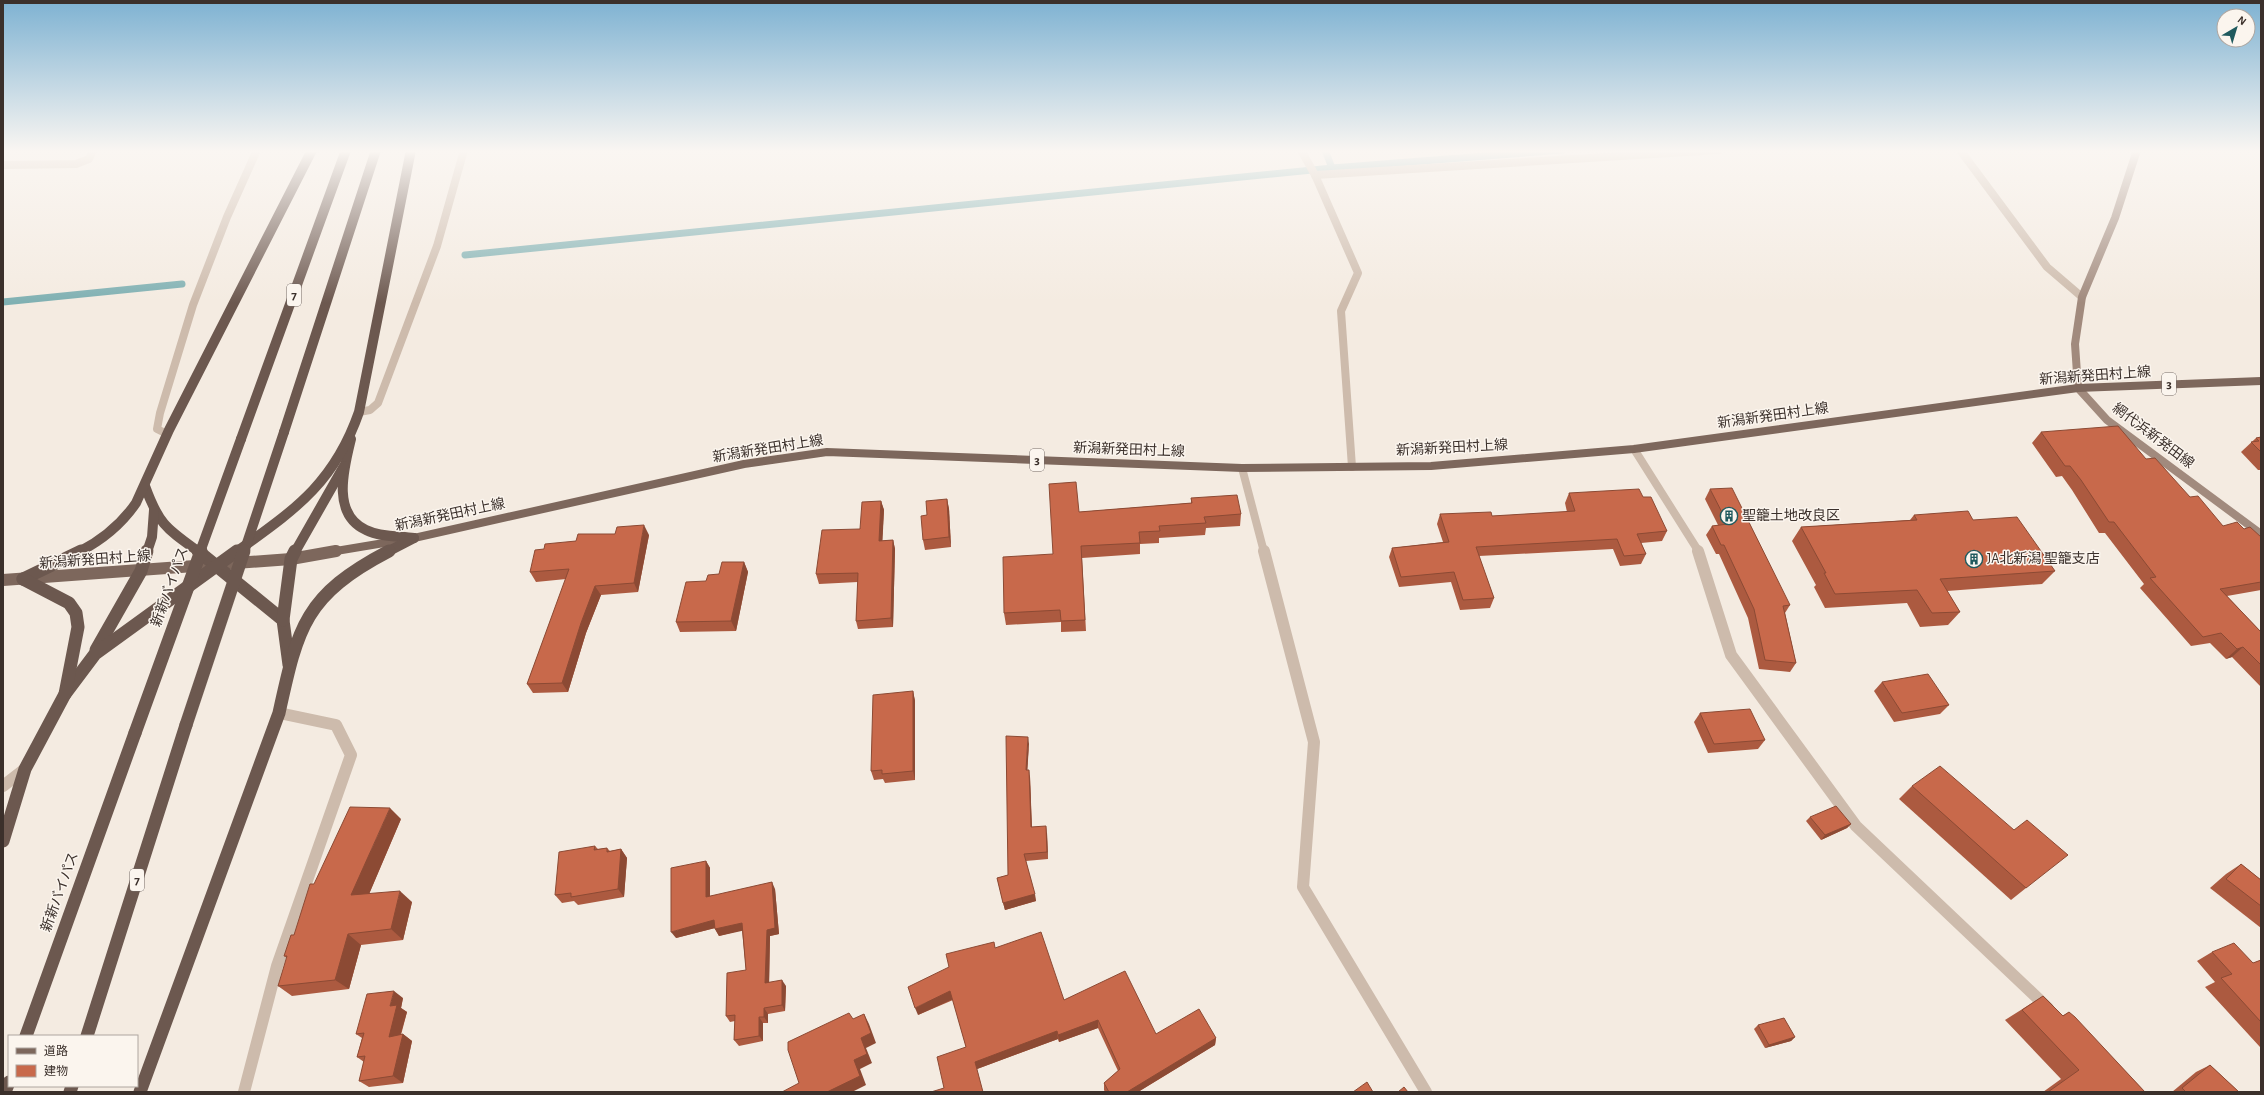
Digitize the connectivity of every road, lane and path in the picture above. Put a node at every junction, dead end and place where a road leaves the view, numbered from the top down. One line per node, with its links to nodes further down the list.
1 (234, 201): 15 (street)
2 (286, 201): 15 (highway)
3 (328, 201): 38 (highway, 新新バイパス / 7, bridge)
4 (361, 201): 39 (highway, 7, bridge)
5 (401, 201): 13 (highway)
6 (452, 201): 13 (street)
7 (1327, 201): 18 (street)
8 (1998, 201): 10 (street)
9 (2120, 201): 10 (main road)
10 (2082, 297): 12 (main road)
11 (2261, 381): 12 (main road, 新潟新発田村上線 / 3)
12 (2078, 388): 16 (main road, 新潟新発田村上線 / 3); 22 (main road, 網代浜新発田線)
13 (359, 412): 14 (highway)
14 (354, 428): 17 (highway); 25 (highway)
15 (167, 434): 20 (highway)
16 (1634, 449): 18 (main road, 新潟新発田村上線 / 3); 37 (street)
17 (344, 466): 23 (highway); 24 (highway)
18 (1352, 467): 19 (main road, 新潟新発田村上線 / 3)
19 (1242, 468): 23 (main road, 新潟新発田村上線 / 3); 42 (street)
20 (145, 486): 21 (highway); 27 (highway)
21 (154, 510): 25 (highway); 26 (highway)
22 (2261, 534)
23 (414, 538): 24 (main road, 新潟新発田村上線 / 3); 31 (highway)
24 (291, 559): 25 (main road, 新潟新発田村上線 / 3); 29 (highway)
25 (217, 565): 26 (main road, 新潟新発田村上線 / 3); 29 (highway); 30 (highway)
26 (141, 572): 27 (main road, 新潟新発田村上線 / 3); 30 (highway)
27 (23, 579): 28 (main road, 新潟新発田村上線 / 3); 32 (highway)
28 (3, 580)
29 (283, 620): 31 (highway)
30 (95, 654): 32 (highway)
31 (289, 669): 33 (highway)
32 (65, 694): 34 (highway)
33 (279, 713): 40 (highway); 41 (street)
34 (25, 769): 35 (street); 36 (highway)
35 (3, 786)
36 (3, 842)
37 (2055, 1015)
38 (26, 1035)
39 (88, 1035)
40 (140, 1092)
41 (244, 1092)
42 (1426, 1092)

